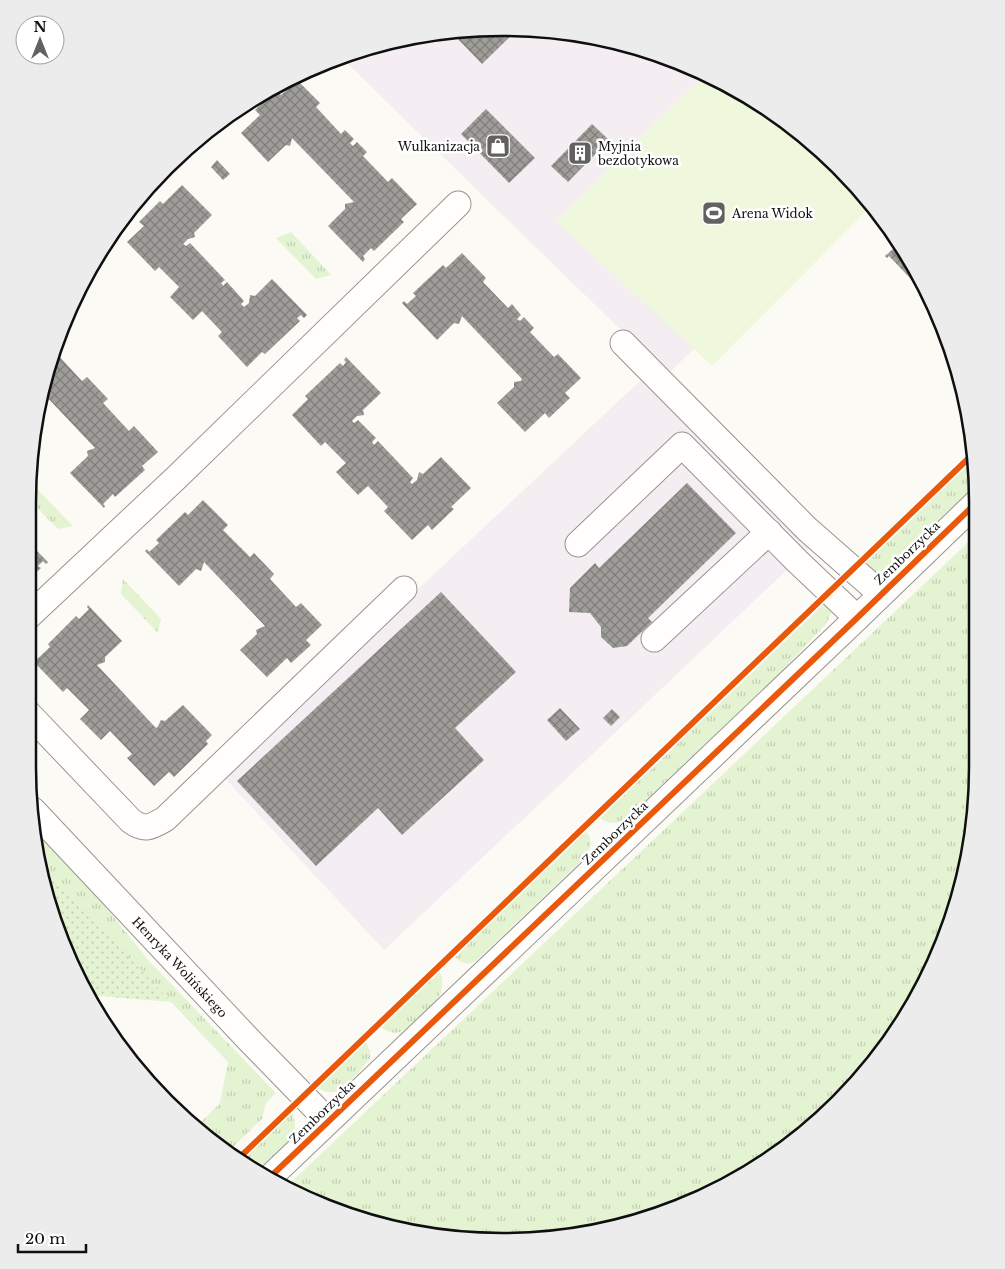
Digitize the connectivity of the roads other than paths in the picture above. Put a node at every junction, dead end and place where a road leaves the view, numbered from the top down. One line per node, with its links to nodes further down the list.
1 (458, 204): 8 (street)
2 (623, 343): 7 (street)
3 (969, 510): 7 (street, Zemborzycka)
4 (769, 532): 5 (street); 9 (street); 10 (street)
5 (578, 544)
6 (404, 589): 11 (street)
7 (881, 594): 9 (street, Zemborzycka)
8 (36, 609)
9 (857, 618): 13 (street, Zemborzycka)
10 (654, 639)
11 (36, 721)
12 (39, 816): 13 (street, Henryka Wolińskiego)
13 (328, 1121): 14 (street, Zemborzycka)
14 (274, 1173)

